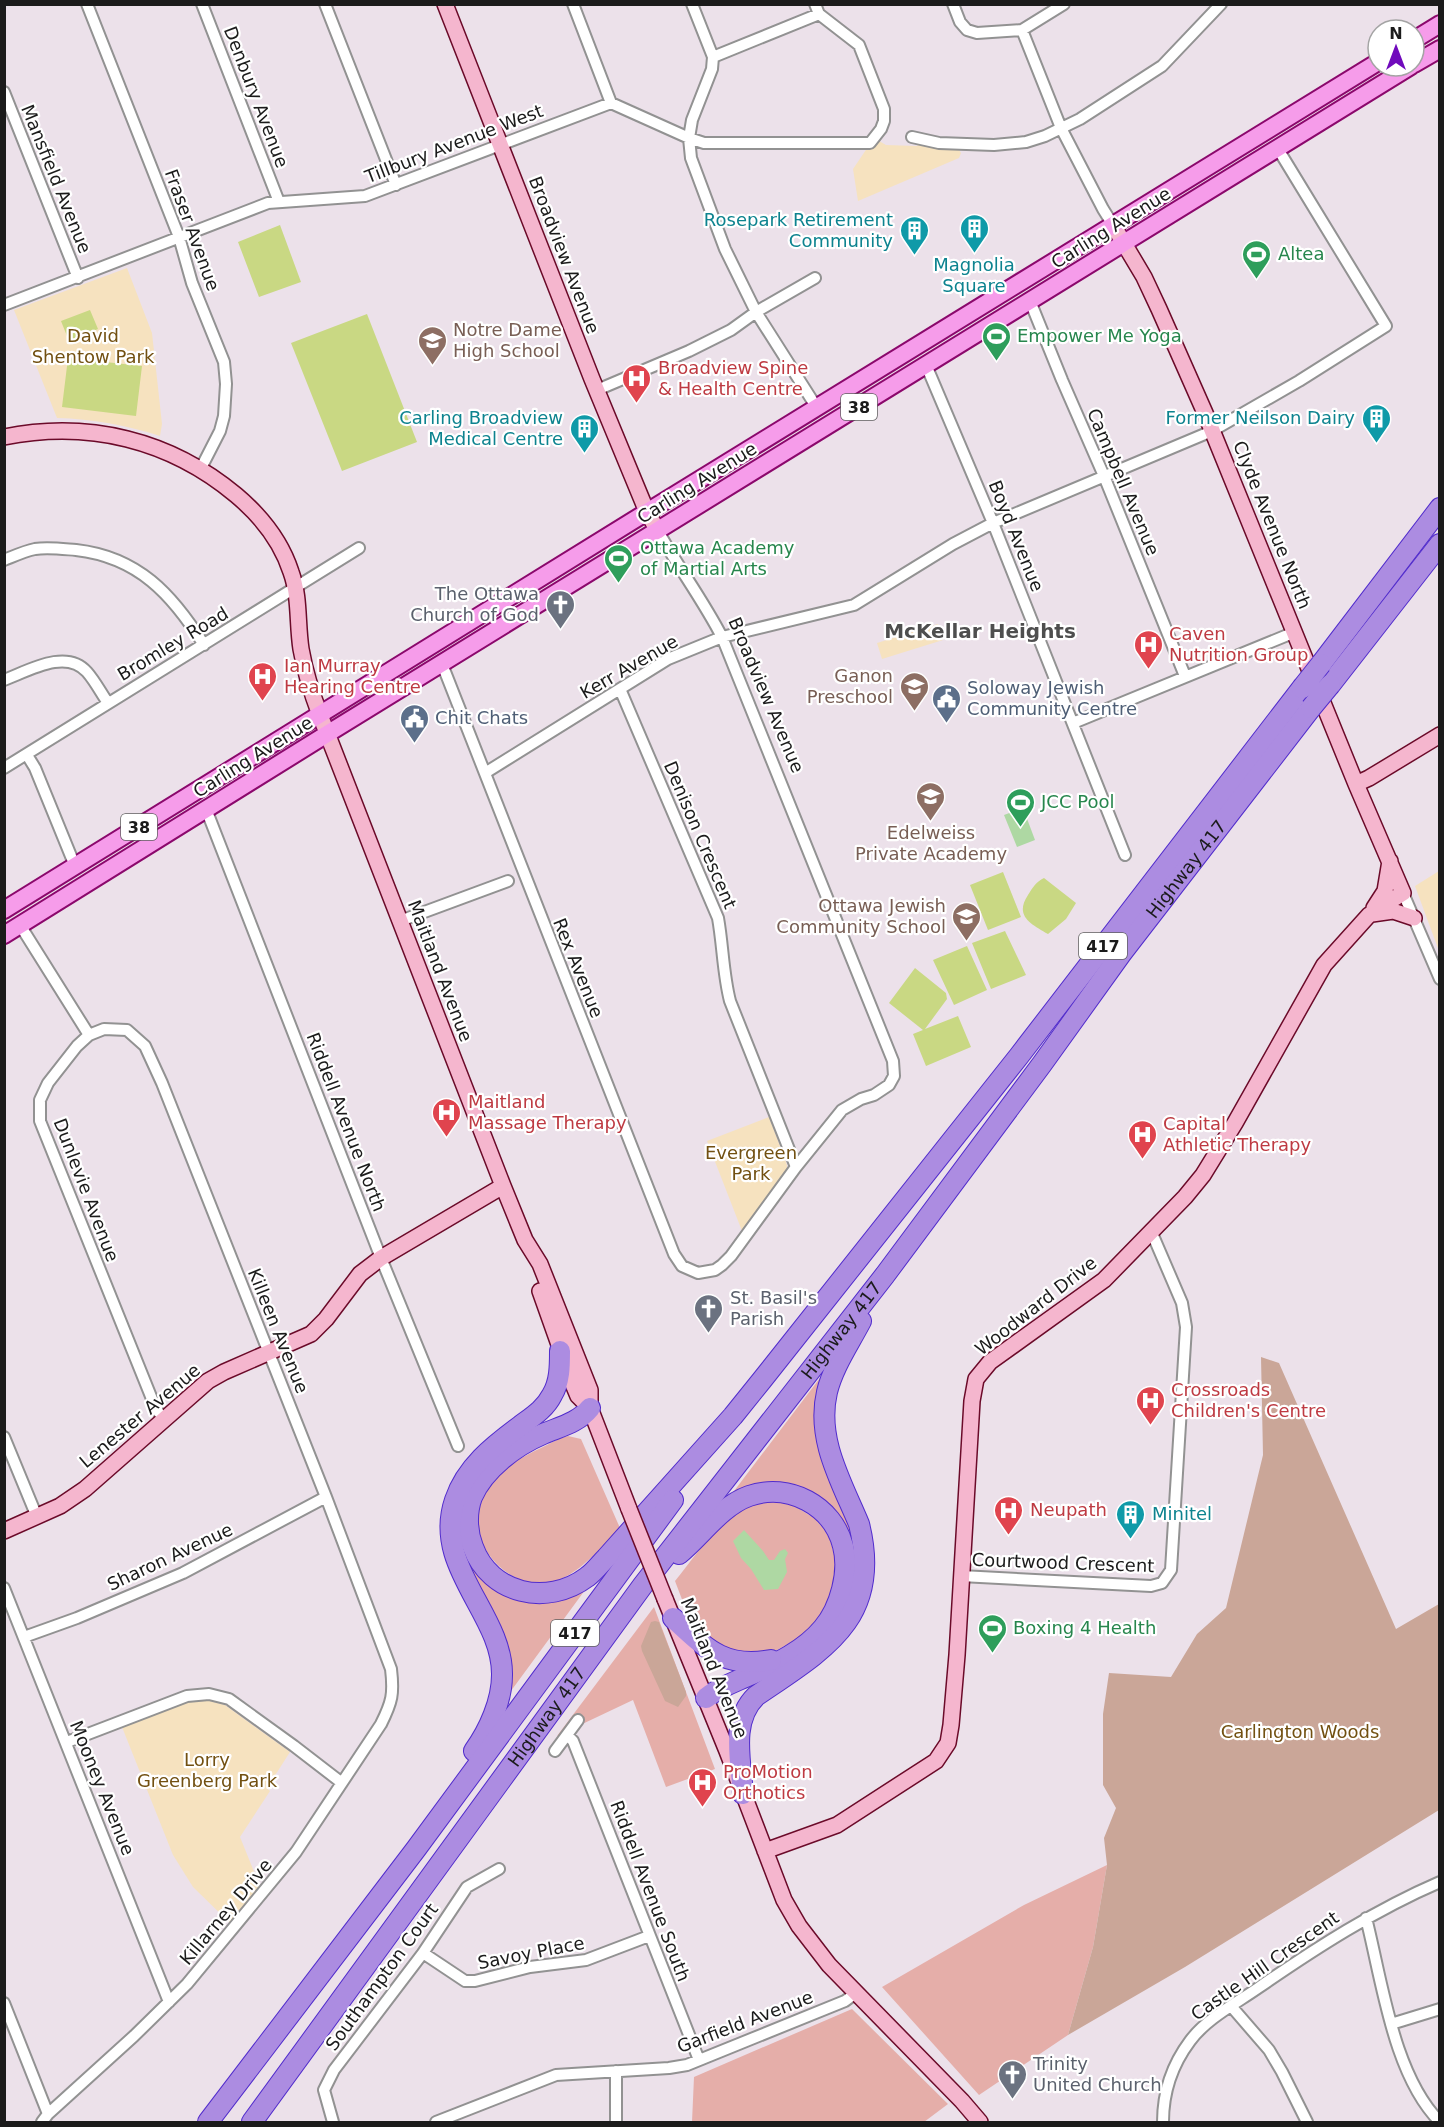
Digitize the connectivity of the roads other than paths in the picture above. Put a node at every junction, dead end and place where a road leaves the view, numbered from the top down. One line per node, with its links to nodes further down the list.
1 (87, 4): 29 (street, Fraser Avenue)
2 (202, 4): 27 (street, Denbury Avenue)
3 (325, 4): 26 (street)
4 (445, 4): 24 (street, Broadview Avenue)
5 (573, 4): 20 (street)
6 (692, 4): 15 (street)
7 (953, 4): 12 (street)
8 (1064, 4): 12 (street)
9 (1221, 4): 21 (street)
10 (817, 9): 15 (street); 23 (street)
11 (1440, 24): 13 (main road)
12 (1022, 30): 21 (street)
13 (1426, 33)
14 (1440, 49): 16 (main road, Carling Avenue / 38)
15 (713, 57): 23 (street)
16 (1426, 57)
17 (1366, 69): 28 (main road, Carling Avenue / 38)
18 (1392, 78): 25 (main road, Carling Avenue / 38)
19 (4, 92): 31 (street, Mansfield Avenue)
20 (611, 103): 23 (street); 24 (street, Tillbury Avenue West)
21 (1061, 128): 22 (street); 28 (street)
22 (912, 137)
23 (689, 138): 35 (street)
24 (500, 145): 26 (street, Tillbury Avenue West); 37 (street, Broadview Avenue)
25 (1278, 149): 30 (main road, Carling Avenue / 38); 39 (street, Kerr Avenue)
26 (396, 185): 27 (street, Tillbury Avenue West)
27 (279, 202): 29 (street, Tillbury Avenue West)
28 (1113, 225): 30 (street, Clyde Avenue North); 38 (main road, Carling Avenue / 38)
29 (179, 237): 31 (street, Tillbury Avenue West); 41 (street, Fraser Avenue)
30 (1124, 243): 33 (main road, Carling Avenue / 38); 39 (street, Clyde Avenue North)
31 (78, 278): 34 (street, Tillbury Avenue West)
32 (815, 278): 35 (street)
33 (1030, 301): 36 (main road, Carling Avenue / 38); 42 (street, Campbell Avenue)
34 (4, 305)
35 (756, 312): 37 (street); 38 (street)
36 (926, 365): 45 (street, Boyd Avenue); 46 (main road, Carling Avenue / 38)
37 (597, 390): 44 (street, Broadview Avenue)
38 (817, 408): 44 (main road, Carling Avenue / 38)
39 (1212, 431): 42 (street, Kerr Avenue); 51 (street, Clyde Avenue North)
40 (4, 437): 41 (street, Maitland Avenue)
41 (200, 470): 50 (street, Maitland Avenue)
42 (1104, 476): 45 (street, Kerr Avenue); 55 (street, Campbell Avenue)
43 (1440, 508): 90 (highway, 417, bridge)
44 (647, 512): 46 (street, Broadview Avenue); 59 (main road, Carling Avenue / 38)
45 (993, 523): 52 (street, Kerr Avenue); 60 (street, Boyd Avenue)
46 (658, 531): 52 (street, Broadview Avenue); 54 (main road, Carling Avenue / 38)
47 (1440, 544): 86 (highway, Highway 417 / 417, bridge)
48 (359, 548): 50 (street, Bromley Road)
49 (4, 560): 53 (street)
50 (295, 589): 53 (street, Bromley Road); 59 (street, Maitland Avenue)
51 (1295, 632): 55 (street); 66 (street, Clyde Avenue North)
52 (722, 637): 57 (street, Kerr Avenue); 81 (street, Broadview Avenue)
53 (204, 645): 58 (street, Bromley Road)
54 (442, 664): 61 (main road, Carling Avenue / 38); 65 (street, Rex Avenue)
55 (1185, 676): 60 (street)
56 (4, 680): 58 (street)
57 (620, 689): 65 (street, Kerr Avenue); 81 (street, Denison Crescent)
58 (108, 703): 63 (street, Bromley Road)
59 (320, 715): 61 (street, Maitland Avenue); 70 (main road, Carling Avenue / 38)
60 (1073, 723): 68 (street, Boyd Avenue)
61 (327, 734): 67 (main road, Carling Avenue / 38); 76 (street, Maitland Avenue)
62 (1440, 735): 66 (street)
63 (27, 754): 64 (street, Bromley Road); 70 (street)
64 (4, 768)
65 (484, 772): 81 (street, Rex Avenue)
66 (1356, 784): 69 (street, Clyde Avenue North)
67 (206, 809): 77 (main road, Carling Avenue / 38); 85 (street, Riddell Avenue North)
68 (1125, 855)
69 (1390, 860): 72 (street, Clyde Avenue North); 74 (street)
70 (75, 866): 73 (main road, Carling Avenue / 38)
71 (508, 881): 76 (street)
72 (1403, 893): 74 (street, Woodward Drive); 75 (street, Clyde Avenue North)
73 (4, 910)
74 (1369, 915): 75 (street); 83 (street, Woodward Drive)
75 (1414, 918): 79 (street, Clyde Avenue North)
76 (400, 921): 82 (street, Maitland Avenue)
77 (20, 925): 78 (main road, Carling Avenue / 38); 80 (street)
78 (4, 935)
79 (1440, 979)
80 (89, 1035): 88 (street, Killeen Avenue); 91 (street, Dunlevie Avenue)
81 (796, 1167)
82 (503, 1186): 84 (street, Maitland Avenue); 85 (street, Lenester Avenue)
83 (1150, 1231): 98 (street, Woodward Drive); 98 (street, Courtwood Crescent)
84 (525, 1240): 87 (street, Maitland Avenue); 89 (street, Maitland Avenue)
85 (381, 1258): 88 (street, Lenester Avenue); 94 (street, Riddell Avenue North)
86 (885, 1275): 99 (highway, Highway 417 / 417); 103 (highway)
87 (560, 1351): 89 (street, Maitland Avenue); 93 (highway)
88 (269, 1353): 91 (street, Lenester Avenue); 95 (street, Killeen Avenue)
89 (590, 1408): 90 (highway); 93 (highway); 101 (street, Maitland Avenue, bridge)
90 (733, 1416): 112 (highway, 417)
91 (164, 1419): 96 (street, Lenester Avenue)
92 (4, 1437): 96 (street)
93 (494, 1445): 112 (highway)
94 (458, 1446)
95 (326, 1497): 102 (street, Sharon Avenue); 104 (street, Killeen Avenue)
96 (37, 1517): 97 (street, Lenester Avenue)
97 (4, 1531)
98 (961, 1576): 113 (street, Woodward Drive)
99 (643, 1585): 103 (highway); 129 (highway, Highway 417 / 417)
100 (4, 1588): 102 (street, Mooney Avenue)
101 (673, 1618): 103 (highway); 105 (street, Maitland Avenue)
102 (24, 1637): 108 (street, Mooney Avenue)
103 (797, 1659): 105 (highway); 111 (highway)
104 (394, 1690): 110 (street, Killarney Drive)
105 (706, 1698): 111 (street, Maitland Avenue)
106 (578, 1720): 107 (street)
107 (567, 1735): 109 (street); 117 (street, Riddell Avenue South)
108 (67, 1742): 110 (street); 120 (street, Mooney Avenue)
109 (555, 1751)
110 (342, 1783): 120 (street, Killarney Drive)
111 (743, 1794): 113 (street, Maitland Avenue)
112 (416, 1849): 128 (highway, 417)
113 (765, 1851): 119 (street, Maitland Avenue)
114 (499, 1869): 118 (street, Southampton Court)
115 (1440, 1881): 116 (street, Castle Hill Crescent)
116 (1366, 1918): 122 (street, Castle Hill Crescent); 124 (street)
117 (649, 1936): 118 (street, Savoy Place); 125 (street, Riddell Avenue South)
118 (423, 1953): 130 (street, Southampton Court)
119 (856, 1993): 125 (street, Garfield Avenue); 133 (street, Maitland Avenue)
120 (169, 2002): 127 (street, Killarney Drive)
121 (4, 2003): 127 (street)
122 (1231, 2006): 134 (street, Castle Hill Crescent); 135 (street)
123 (1440, 2009): 124 (street)
124 (1391, 2024): 136 (street)
125 (699, 2060): 126 (street, Garfield Avenue)
126 (616, 2072): 131 (street, Garfield Avenue); 132 (street)
127 (45, 2118)
128 (208, 2122)
129 (252, 2122)
130 (333, 2122)
131 (436, 2122)
132 (616, 2122)
133 (980, 2122)
134 (1163, 2122)
135 (1307, 2122)
136 (1440, 2122)

